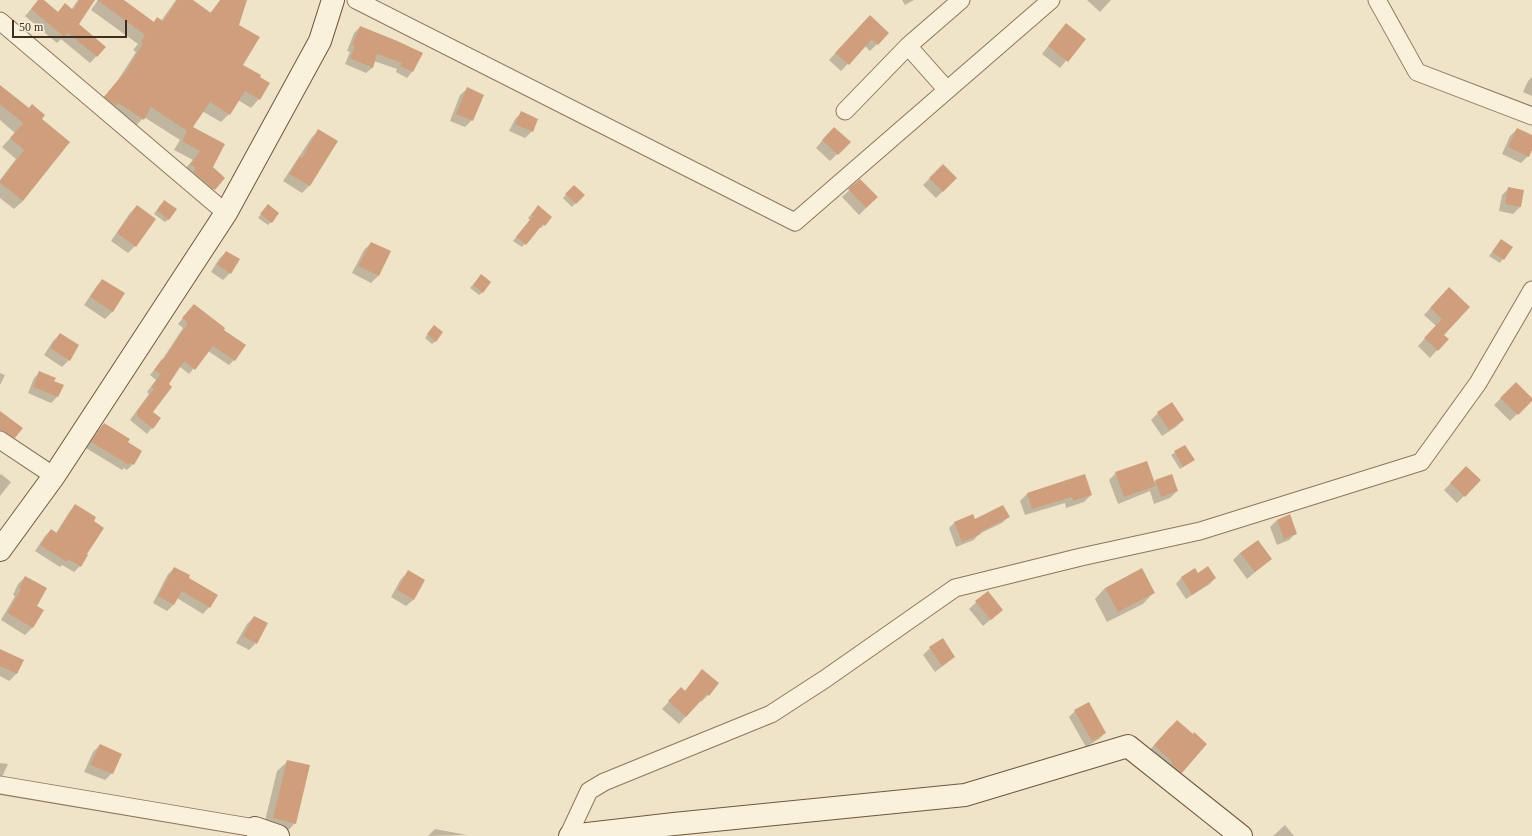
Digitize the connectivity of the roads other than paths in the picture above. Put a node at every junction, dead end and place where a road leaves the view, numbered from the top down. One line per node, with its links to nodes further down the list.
1 (333, 0): 11 (street)
2 (356, 0): 8 (street)
3 (961, 0): 7 (street)
4 (1051, 0): 8 (street)
5 (1377, 0): 10 (street)
6 (0, 21): 11 (street)
7 (908, 46): 8 (street); 9 (street)
8 (947, 90)
9 (845, 111)
10 (1532, 116)
11 (226, 213): 14 (street)
12 (1532, 290): 19 (street)
13 (0, 440): 14 (street)
14 (54, 476): 15 (street)
15 (0, 550)
16 (0, 785): 17 (street)
17 (255, 828): 18 (street)
18 (278, 836)
19 (569, 836): 20 (street)
20 (1241, 836)

